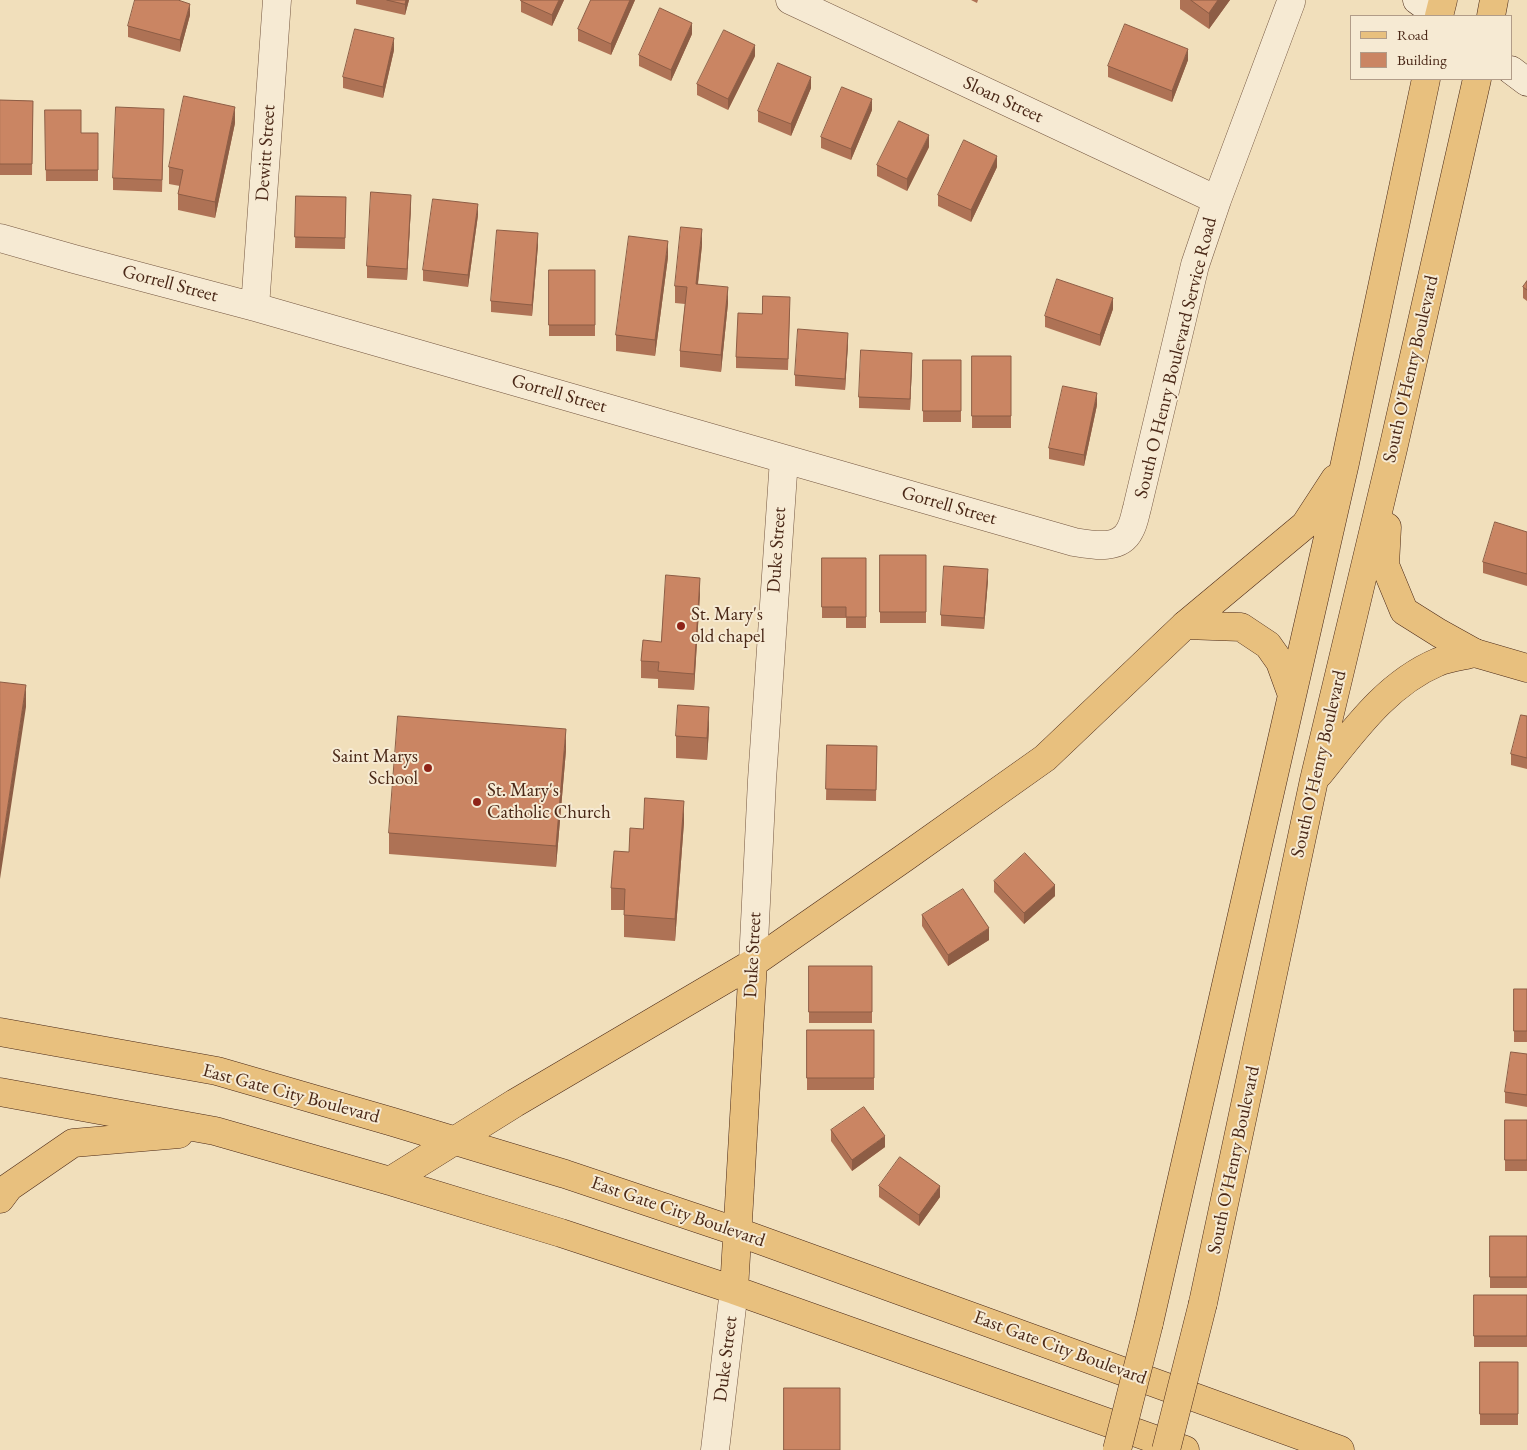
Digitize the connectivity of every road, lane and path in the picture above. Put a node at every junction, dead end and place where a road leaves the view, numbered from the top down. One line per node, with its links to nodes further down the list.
1 (277, 0): 14 (street, Dewitt Street)
2 (790, 0): 12 (street, Sloan Street)
3 (1417, 0): 7 (street)
4 (1443, 0): 8 (main road)
5 (1494, 0): 9 (main road)
6 (1291, 2): 12 (street, South O Henry Boulevard Service Road)
7 (1438, 15)
8 (1439, 15)
9 (1491, 15)
10 (1426, 80): 17 (main road)
11 (1476, 80): 15 (main road, South O'Henry Boulevard)
12 (1216, 200): 18 (street, South O Henry Boulevard Service Road)
13 (0, 238): 14 (street, Gorrell Street)
14 (255, 307): 16 (street, Gorrell Street)
15 (1393, 450): 20 (main road); 23 (main road, South O'Henry Boulevard)
16 (784, 458): 18 (street, Gorrell Street); 24 (street, Duke Street)
17 (1345, 463): 19 (main road); 22 (main road)
18 (1119, 543)
19 (1185, 625): 22 (main road); 24 (main road)
20 (1475, 654): 21 (main road); 23 (main road)
21 (1527, 668)
22 (1292, 695): 34 (main road, bridge)
23 (1314, 780): 35 (main road, South O'Henry Boulevard, bridge)
24 (753, 963): 28 (main road); 31 (main road, Duke Street)
25 (0, 1032): 28 (main road, East Gate City Boulevard)
26 (0, 1092): 27 (main road)
27 (215, 1131): 29 (main road); 30 (main road)
28 (455, 1141): 29 (main road); 31 (main road, East Gate City Boulevard)
29 (390, 1181): 32 (main road)
30 (0, 1199)
31 (738, 1232): 32 (main road, Duke Street); 37 (main road, East Gate City Boulevard)
32 (734, 1290): 33 (street, Duke Street); 36 (main road)
33 (715, 1450)
34 (1118, 1450)
35 (1166, 1450)
36 (1185, 1450)
37 (1340, 1450)

